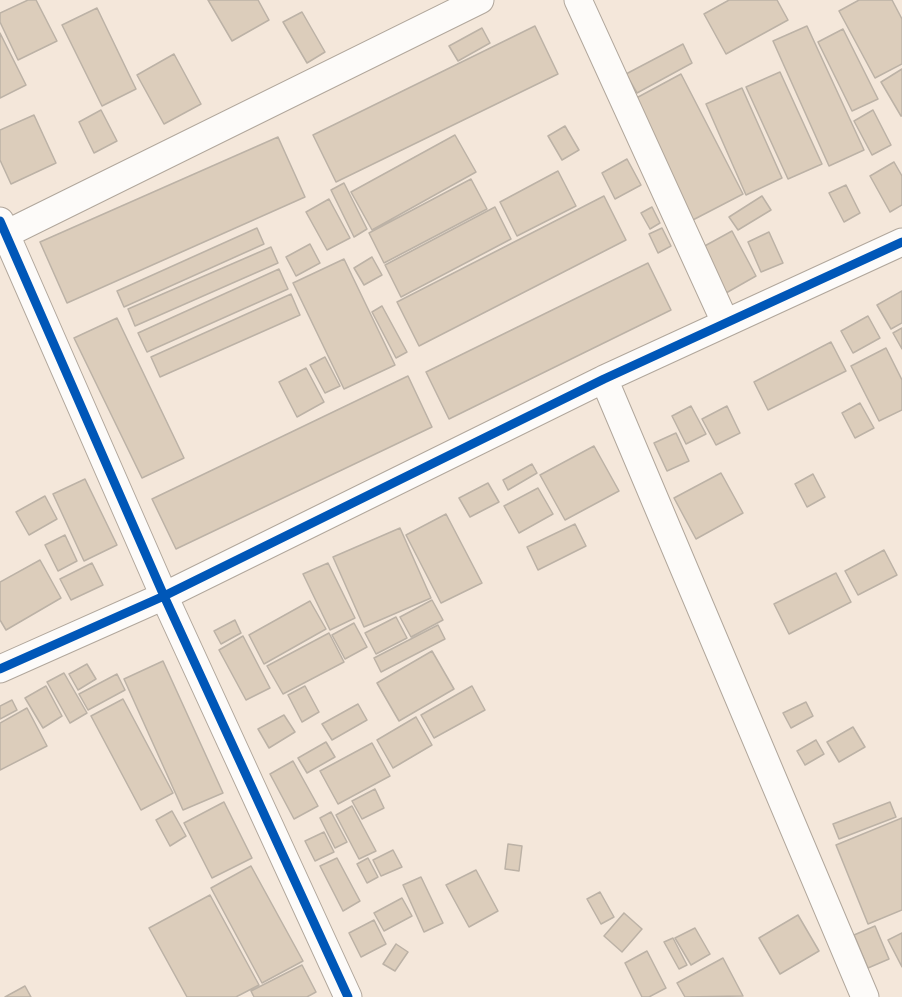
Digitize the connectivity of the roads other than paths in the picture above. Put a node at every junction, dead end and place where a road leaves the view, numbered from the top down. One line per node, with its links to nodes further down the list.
1 (480, 0): 3 (street)
2 (578, 0): 6 (street)
3 (437, 9): 4 (street)
4 (2, 230): 8 (street)
5 (902, 242): 6 (street)
6 (726, 322): 7 (street)
7 (604, 378): 8 (street); 11 (street)
8 (164, 596): 9 (street); 10 (street)
9 (0, 669)
10 (348, 997)
11 (865, 997)

